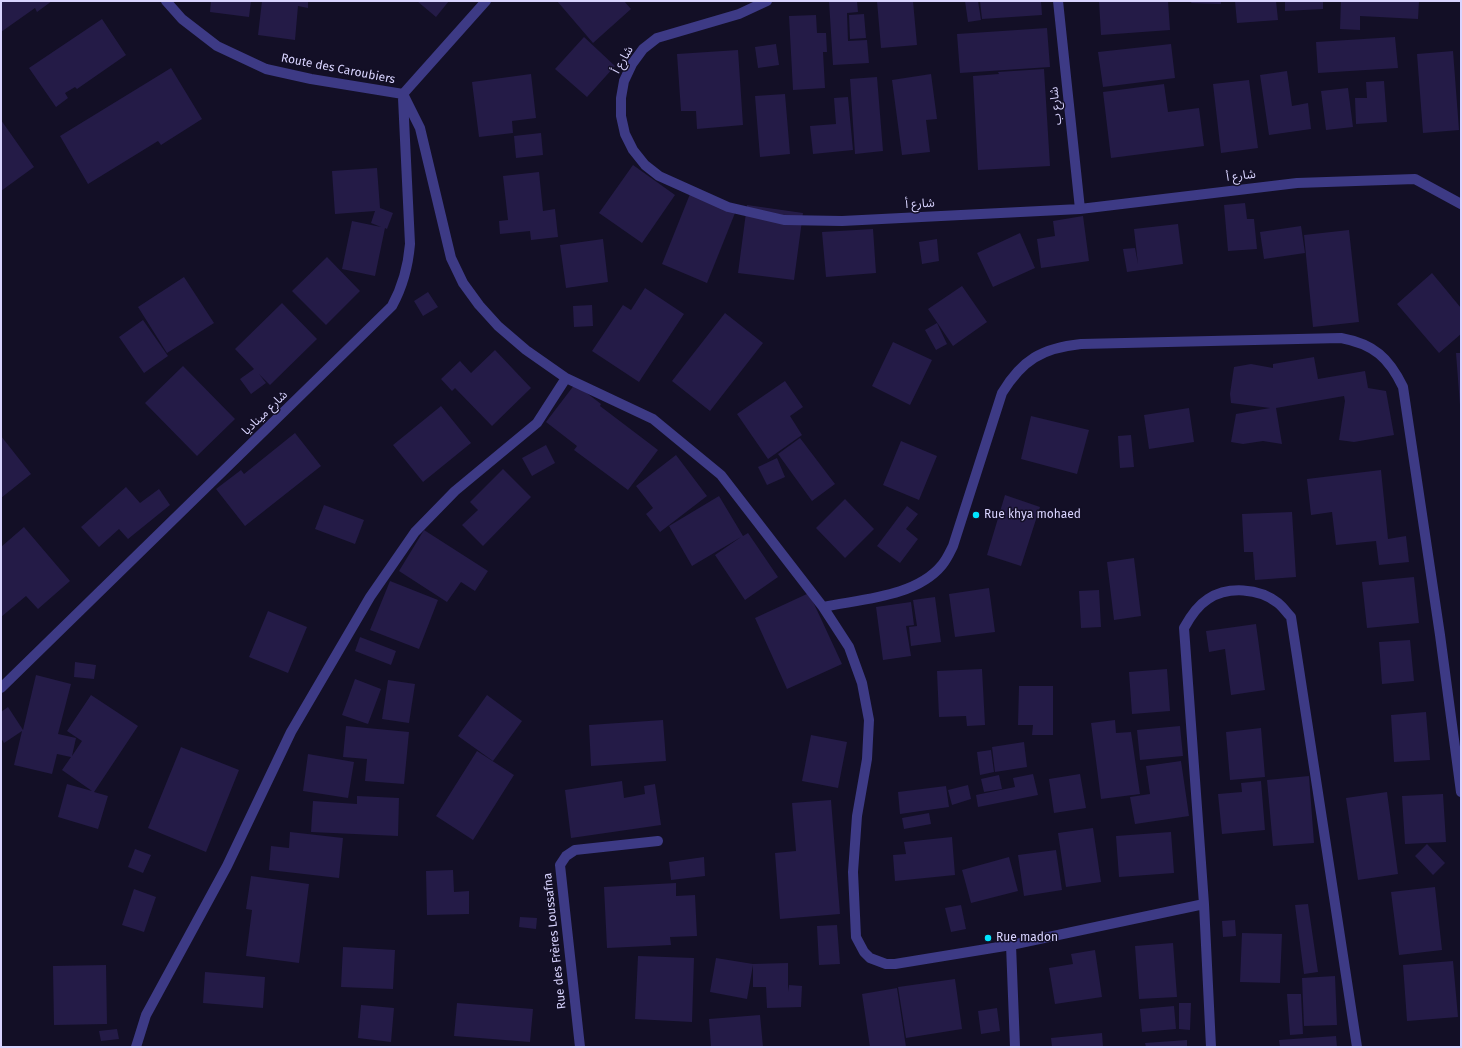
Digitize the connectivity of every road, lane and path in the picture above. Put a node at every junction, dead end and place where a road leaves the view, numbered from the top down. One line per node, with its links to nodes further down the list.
1 (166, 1): 5 (street, Route des Caroubiers)
2 (486, 1): 5 (street, Route des Caroubiers)
3 (767, 1): 7 (street, شارع أ)
4 (1058, 1): 7 (street, شارع ب)
5 (403, 94): 8 (street); 10 (street, شارع ميناديا)
6 (1461, 204): 7 (street, شارع أ)
7 (1080, 209)
8 (566, 378): 9 (street); 15 (street)
9 (823, 607): 11 (street); 14 (street)
10 (1, 688)
11 (1461, 792)
12 (658, 841): 16 (street, Rue des Frères Loussafna)
13 (1204, 904): 14 (street); 18 (street); 19 (street)
14 (1011, 945): 17 (street)
15 (136, 1047)
16 (580, 1047)
17 (1015, 1047)
18 (1212, 1047)
19 (1357, 1047)

